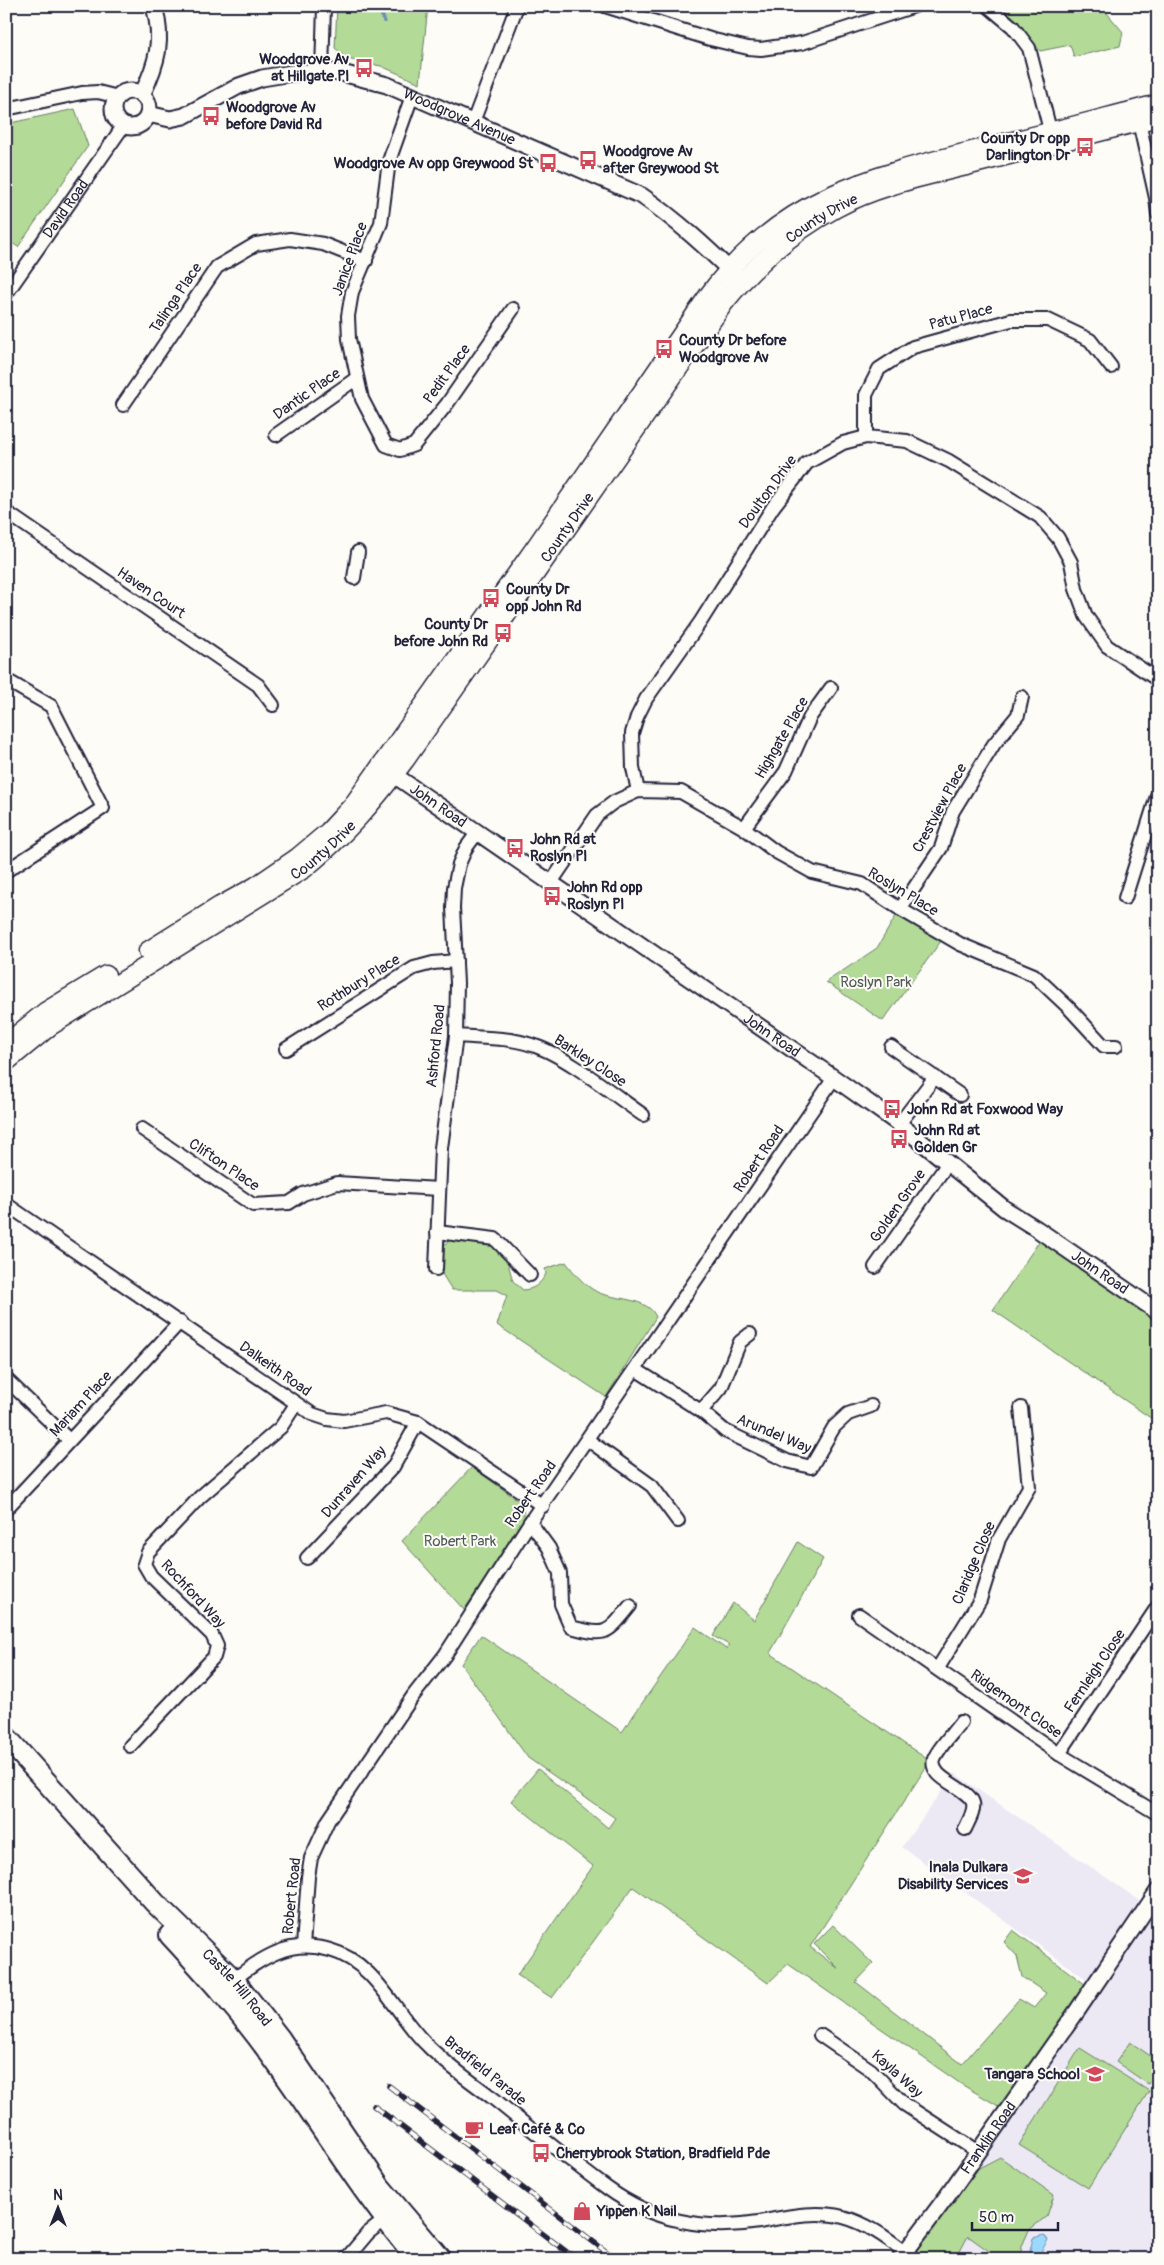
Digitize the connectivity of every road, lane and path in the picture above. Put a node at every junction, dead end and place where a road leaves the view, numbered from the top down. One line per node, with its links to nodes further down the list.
1 (154, 6): 8 (street)
2 (324, 6): 7 (street)
3 (518, 6): 15 (street)
4 (605, 6): 5 (street)
5 (915, 6)
6 (988, 6): 18 (street)
7 (322, 71): 9 (street, Woodgrove Avenue); 13 (street, Woodgrove Avenue)
8 (142, 95): 10 (street); 13 (street)
9 (412, 96): 15 (street, Woodgrove Avenue); 20 (street, Janice Place)
10 (118, 97): 12 (street); 17 (street)
11 (1158, 104): 18 (main road, County Drive)
12 (6, 109)
13 (148, 114): 17 (street)
14 (1158, 117): 16 (main road, County Drive)
15 (473, 122): 21 (street, Woodgrove Avenue)
16 (1139, 122): 18 (main road, County Drive); 19 (street)
17 (124, 125): 22 (street, David Road)
18 (1052, 137): 21 (main road, County Drive)
19 (1158, 214)
20 (366, 261): 25 (street, Janice Place); 26 (street, Talinga Place)
21 (735, 275): 38 (main road, County Drive)
22 (6, 294)
23 (513, 309): 29 (street, Pedit Place)
24 (1111, 367): 28 (street, Patu Place)
25 (357, 378): 27 (street, Dantic Place); 29 (street, Janice Place)
26 (122, 405)
27 (276, 436)
28 (866, 437): 34 (street, Doulton Drive); 39 (street, Doulton Drive)
29 (400, 450)
30 (6, 512): 37 (street, Haven Court)
31 (358, 552): 32 (street)
32 (354, 578)
33 (6, 680): 43 (street)
34 (1158, 680)
35 (831, 688): 41 (street, Highgate Place)
36 (1022, 697): 46 (street, Crestview Place)
37 (272, 705)
38 (388, 770): 42 (street, John Road); 49 (main road, County Drive); 53 (main road, County Drive)
39 (638, 791): 41 (street, Roslyn Place); 44 (street, Roslyn Place)
40 (1158, 793): 45 (street)
41 (744, 828): 46 (street, Roslyn Place)
42 (477, 833): 44 (street, John Road); 47 (street, Ashford Road)
43 (6, 871)
44 (550, 884): 55 (street, John Road)
45 (1125, 898)
46 (900, 909): 50 (street, Roslyn Place)
47 (456, 961): 48 (street, Ashford Road); 52 (street, Rothbury Place)
48 (456, 1036): 57 (street, Barkley Close); 61 (street, Ashford Road)
49 (6, 1044)
50 (1116, 1046)
51 (891, 1048): 54 (street)
52 (286, 1049)
53 (6, 1062)
54 (935, 1077): 56 (street); 58 (street)
55 (834, 1078): 58 (street, John Road); 70 (street, Robert Road)
56 (960, 1095)
57 (643, 1115)
58 (898, 1124): 60 (street, John Road)
59 (142, 1130): 61 (street, Clifton Place)
60 (948, 1163): 64 (street, Golden Grove); 67 (street, John Road)
61 (439, 1189): 63 (street, Ashford Road)
62 (6, 1204): 68 (street, Dalkeith Road)
63 (438, 1232): 65 (street, Ashford Road); 66 (street)
64 (876, 1267)
65 (436, 1269)
66 (530, 1275)
67 (1158, 1312)
68 (180, 1322): 72 (street, Dalkeith Road); 77 (street, Mariam Place)
69 (750, 1334): 75 (street)
70 (635, 1369): 75 (street, Arundel Way); 78 (street, Robert Road)
71 (6, 1379): 77 (street)
72 (296, 1404): 76 (street, Dalkeith Road); 90 (street, Rochford Way)
73 (871, 1406): 75 (street, Arundel Way)
74 (1021, 1408): 87 (street, Claridge Close)
75 (701, 1411)
76 (418, 1422): 79 (street, Dalkeith Road); 83 (street, Dunraven Way)
77 (69, 1440): 80 (street, Mariam Place)
78 (588, 1440): 79 (street, Robert Road); 81 (street)
79 (543, 1506): 82 (street, Robert Road)
80 (6, 1509)
81 (678, 1521)
82 (530, 1522): 84 (street); 96 (street, Robert Road)
83 (307, 1558)
84 (630, 1606)
85 (1158, 1606): 92 (street, Fernleigh Close)
86 (859, 1615): 87 (street, Ridgemont Close)
87 (938, 1668): 92 (street, Ridgemont Close)
88 (962, 1722): 94 (street)
89 (6, 1737): 97 (main road, Castle Hill Road)
90 (130, 1746)
91 (6, 1754): 97 (main road, Castle Hill Road)
92 (1059, 1754): 93 (street, Ridgemont Close)
93 (1158, 1814)
94 (965, 1829)
95 (1158, 1891): 99 (street, Franklin Road)
96 (303, 1946): 97 (street, Bradfield Parade); 101 (street, Bradfield Parade)
97 (227, 1985): 100 (main road, Castle Hill Road)
98 (820, 2035): 99 (street, Kayla Way)
99 (978, 2152): 101 (street, Franklin Road)
100 (392, 2215): 102 (street); 103 (main road, Castle Hill Road); 104 (main road, Castle Hill Road)
101 (902, 2255)
102 (346, 2259)
103 (418, 2259)
104 (441, 2259)

